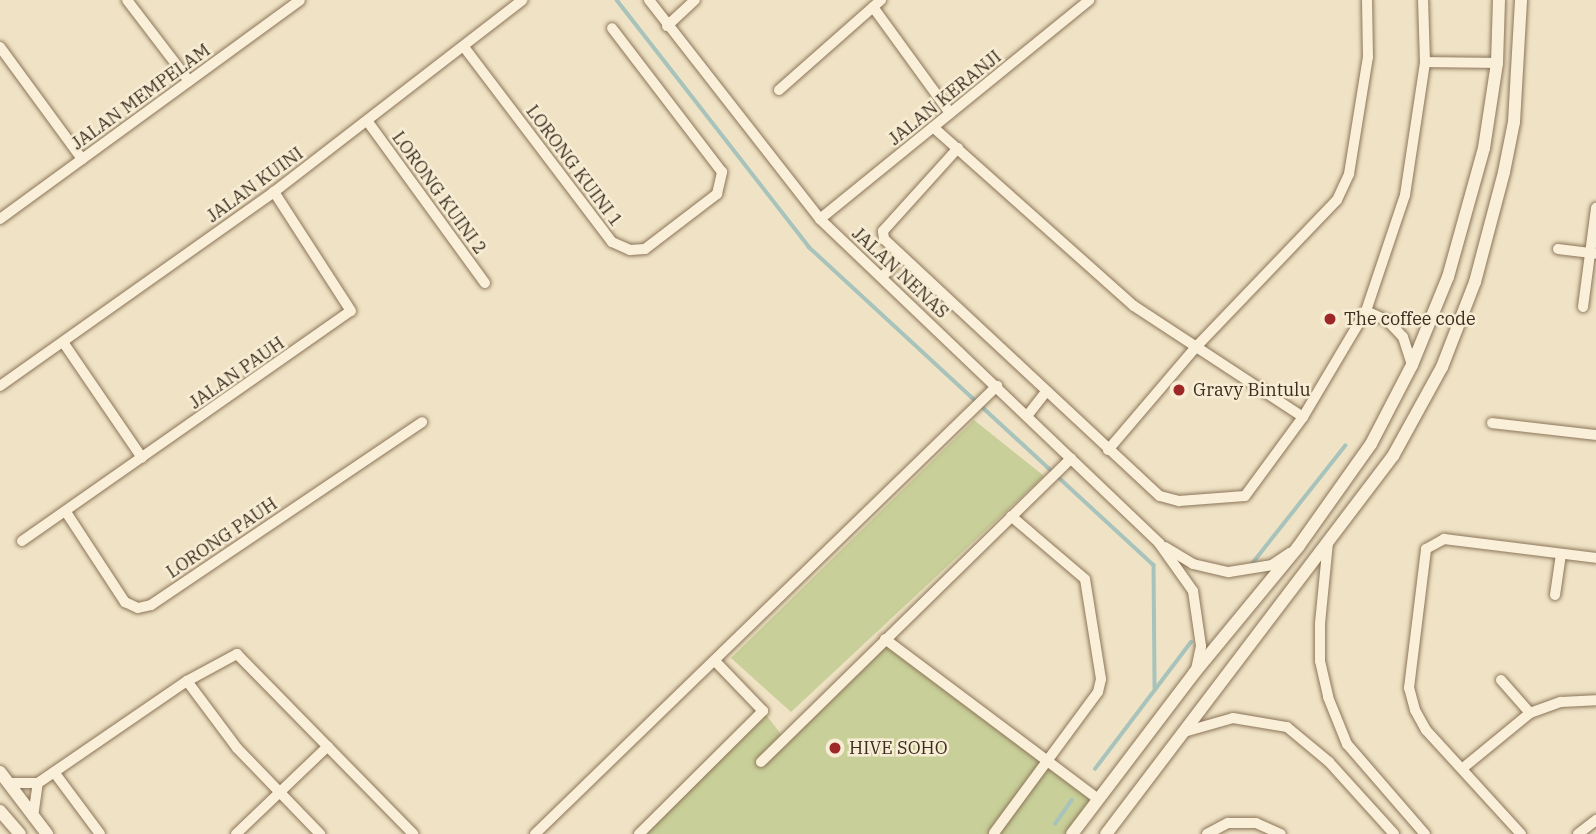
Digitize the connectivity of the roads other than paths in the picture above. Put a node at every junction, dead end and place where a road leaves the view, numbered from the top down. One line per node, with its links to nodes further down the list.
1 (127, 0): 18 (street)
2 (300, 0): 18 (street, JALAN MEMPELAM)
3 (522, 0): 15 (street, JALAN KUINI)
4 (649, 0): 12 (street, JALAN NENAS)
5 (695, 0): 12 (street)
6 (1089, 0): 20 (street, JALAN KERANJI)
7 (1367, 0): 37 (street)
8 (1423, 0): 16 (street)
9 (1499, 0): 17 (main road)
10 (1521, 0): 53 (main road)
11 (877, 3): 19 (street); 20 (street)
12 (667, 26): 28 (street, JALAN NENAS)
13 (612, 28): 15 (street, LORONG KUINI 1)
14 (0, 47): 24 (street)
15 (464, 47): 21 (street, JALAN KUINI)
16 (1424, 62): 17 (street); 35 (street)
17 (1497, 63): 38 (main road)
18 (188, 81): 24 (street, JALAN MEMPELAM)
19 (779, 90)
20 (950, 113): 22 (street, JALAN KERANJI)
21 (368, 122): 25 (street, JALAN KUINI); 33 (street, LORONG KUINI 2)
22 (933, 127): 23 (street); 28 (street, JALAN KERANJI)
23 (958, 148): 31 (street); 37 (street)
24 (82, 159): 27 (street, JALAN MEMPELAM)
25 (274, 192): 36 (street, JALAN KUINI); 48 (street, JALAN PAUH)
26 (1596, 208): 30 (street)
27 (0, 219)
28 (820, 219): 32 (street, JALAN NENAS)
29 (1558, 249): 30 (street)
30 (1592, 254): 34 (street)
31 (901, 257): 32 (street); 41 (street)
32 (882, 277): 40 (street, JALAN NENAS)
33 (485, 283)
34 (1583, 307)
35 (1366, 311): 38 (street); 43 (street)
36 (63, 342): 39 (street, JALAN KUINI); 48 (street)
37 (1195, 348): 43 (street); 47 (street)
38 (1412, 365): 55 (main road)
39 (0, 386)
40 (998, 387): 42 (street, JALAN NENAS); 60 (street)
41 (1046, 392): 42 (street); 47 (street)
42 (1027, 416): 49 (street, JALAN NENAS)
43 (1303, 417): 47 (street)
44 (422, 422): 50 (street, LORONG PAUH)
45 (1492, 423): 46 (street)
46 (1596, 435)
47 (1108, 450)
48 (142, 458): 50 (street, JALAN PAUH)
49 (1071, 458): 51 (street); 54 (street, JALAN NENAS)
50 (66, 512): 52 (street, JALAN PAUH)
51 (1011, 516): 59 (street); 68 (street)
52 (22, 541)
53 (1328, 541): 66 (main road); 93 (street)
54 (1159, 543): 55 (street, JALAN NENAS); 61 (street, JALAN NENAS)
55 (1298, 547): 61 (main road)
56 (1561, 554): 57 (street); 58 (street); 70 (street)
57 (1596, 558)
58 (1555, 595)
59 (885, 639): 68 (street); 69 (street)
60 (716, 662): 86 (street); 87 (street)
61 (1195, 672): 75 (main road)
62 (1501, 680): 65 (street)
63 (187, 681): 67 (street); 71 (street); 74 (street)
64 (1596, 700): 65 (street)
65 (1530, 713): 70 (street)
66 (1184, 732): 89 (main road); 92 (street)
67 (328, 746): 74 (street); 85 (street)
68 (1047, 761): 75 (street); 79 (street)
69 (761, 762)
70 (1463, 768): 94 (street)
71 (54, 772): 73 (street); 82 (street)
72 (4, 777): 73 (street); 77 (main road)
73 (38, 783): 77 (street)
74 (280, 792): 83 (street); 84 (street)
75 (1098, 799): 88 (main road)
76 (0, 811): 80 (main road)
77 (33, 818): 81 (main road)
78 (1596, 820): 95 (street)
79 (994, 833)
80 (20, 834)
81 (47, 834)
82 (100, 834)
83 (236, 834)
84 (320, 834)
85 (413, 834)
86 (535, 834)
87 (639, 834)
88 (1072, 834)
89 (1106, 834)
90 (1208, 834): 91 (street)
91 (1281, 834)
92 (1394, 834)
93 (1425, 834)
94 (1521, 834)
95 (1578, 834)

